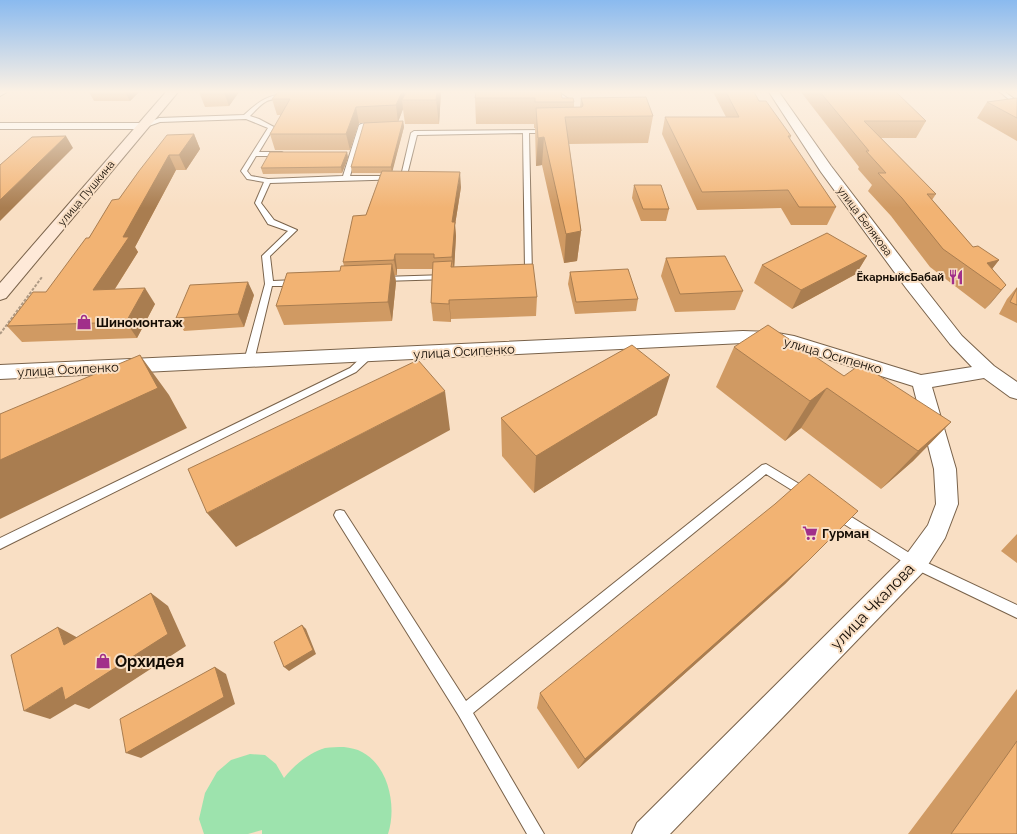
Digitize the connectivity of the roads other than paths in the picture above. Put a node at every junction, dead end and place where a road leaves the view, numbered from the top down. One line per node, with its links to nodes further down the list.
1 (526, 130): 13 (lane)
2 (139, 131): 18 (street, улица Пушкина)
3 (269, 131): 7 (lane)
4 (360, 131): 10 (lane)
5 (492, 131): 11 (lane)
6 (800, 131): 21 (street, улица Белякова)
7 (254, 154): 8 (lane); 12 (lane)
8 (293, 154)
9 (346, 154): 10 (lane)
10 (354, 154): 11 (lane)
11 (346, 178): 12 (lane)
12 (268, 181): 17 (lane)
13 (513, 274)
14 (450, 276): 15 (lane)
15 (371, 280)
16 (300, 283): 17 (lane)
17 (269, 284): 20 (lane)
18 (0, 294)
19 (369, 355): 20 (street, улица Осипенко); 23 (street, улица Осипенко); 26 (lane)
20 (249, 361): 22 (street, улица Осипенко)
21 (987, 371): 23 (street); 24 (street, улица Белякова)
22 (0, 372)
23 (921, 382): 27 (street, улица Чкалова)
24 (1017, 392)
25 (340, 515): 29 (lane)
26 (0, 544)
27 (915, 563): 28 (lane); 29 (lane); 31 (street, улица Чкалова)
28 (1017, 612)
29 (464, 711): 30 (lane)
30 (536, 834)
31 (648, 834)

